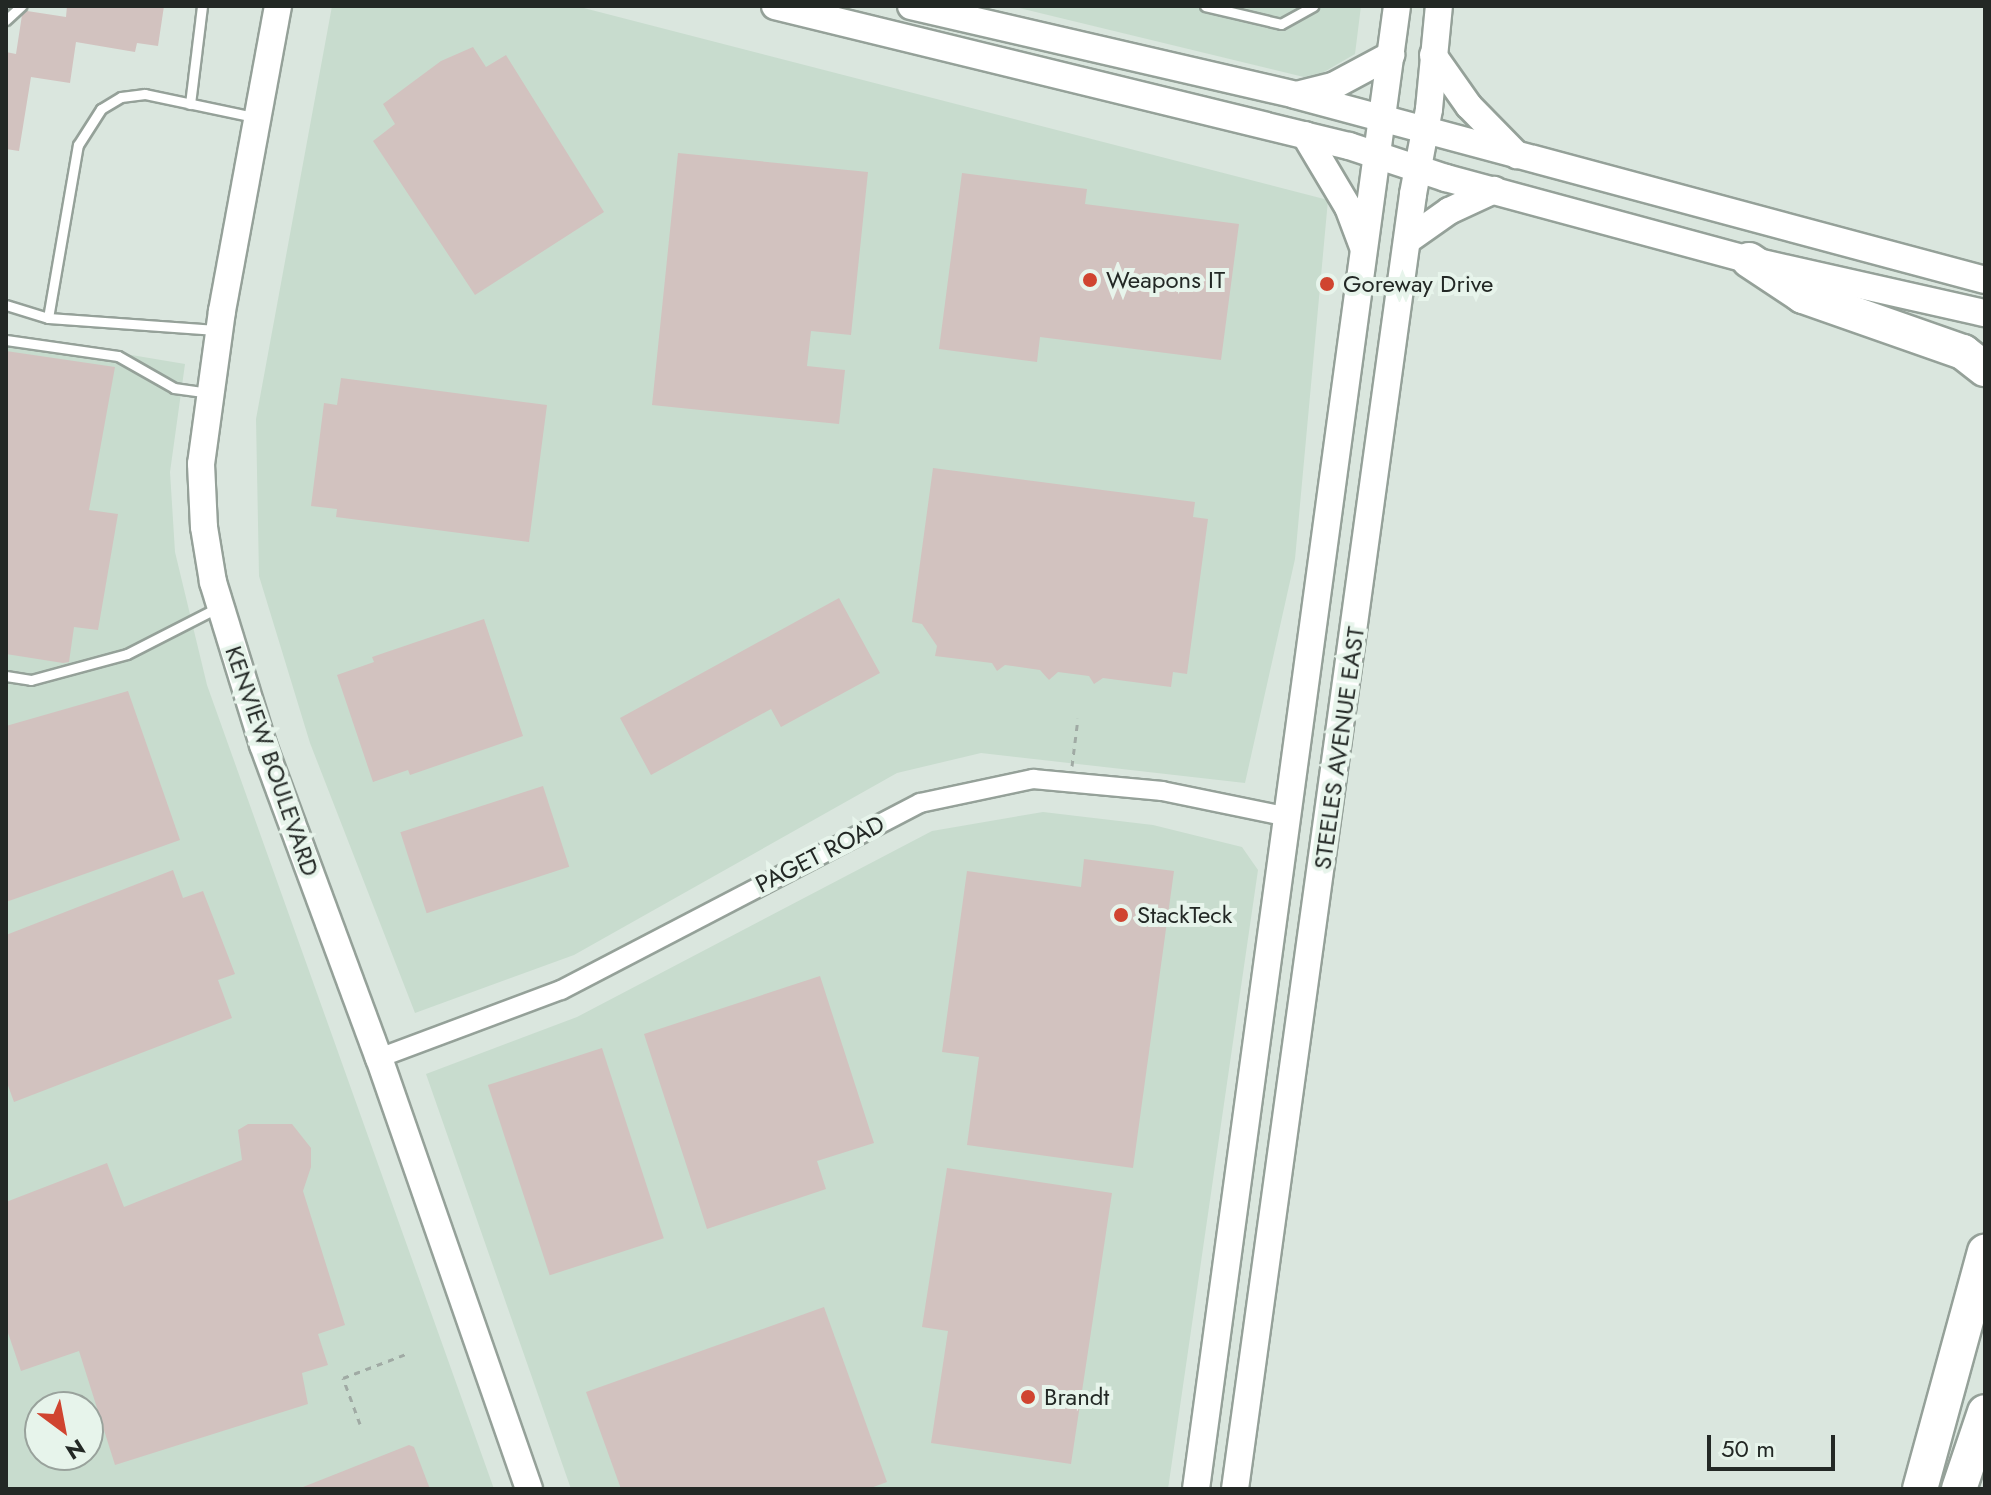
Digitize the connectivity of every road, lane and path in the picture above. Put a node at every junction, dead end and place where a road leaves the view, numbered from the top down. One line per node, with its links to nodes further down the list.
1 (21, 6): 10 (lane)
2 (202, 6): 14 (lane)
3 (278, 6): 15 (main road, KENVIEW BOULEVARD)
4 (775, 6): 18 (main road)
5 (911, 6): 13 (main road)
6 (1205, 6): 7 (lane)
7 (1313, 6)
8 (1397, 6): 11 (main road, STEELES AVENUE EAST)
9 (1439, 6): 12 (main road, STEELES AVENUE EAST)
10 (6, 20)
11 (1391, 55): 13 (main road); 16 (main road, STEELES AVENUE EAST)
12 (1433, 55): 17 (main road, STEELES AVENUE EAST); 19 (main road)
13 (1295, 95): 16 (main road)
14 (190, 104): 15 (lane); 29 (lane)
15 (257, 118): 30 (main road, KENVIEW BOULEVARD)
16 (1384, 118): 17 (main road); 20 (main road, STEELES AVENUE EAST)
17 (1426, 130): 19 (main road); 21 (main road, STEELES AVENUE EAST)
18 (1305, 135): 20 (main road); 24 (main road)
19 (1517, 155): 26 (main road)
20 (1378, 156): 21 (main road); 24 (main road, STEELES AVENUE EAST)
21 (1418, 169): 22 (main road); 23 (main road, STEELES AVENUE EAST)
22 (1494, 190): 23 (main road); 25 (main road)
23 (1408, 240): 46 (main road, STEELES AVENUE EAST)
24 (1365, 250): 38 (main road, STEELES AVENUE EAST)
25 (1749, 260): 28 (main road); 32 (highway)
26 (1985, 280)
27 (6, 305): 29 (lane)
28 (1985, 313)
29 (48, 318): 30 (lane)
30 (220, 330): 33 (main road, KENVIEW BOULEVARD)
31 (6, 340): 33 (lane)
32 (1985, 369)
33 (211, 393): 34 (main road, KENVIEW BOULEVARD)
34 (220, 606): 35 (lane); 39 (main road, KENVIEW BOULEVARD)
35 (6, 676)
36 (1078, 718): 37 (path)
37 (1070, 783): 38 (street, PAGET ROAD); 39 (street, PAGET ROAD)
38 (1289, 817): 45 (main road, STEELES AVENUE EAST)
39 (379, 1058): 44 (main road, KENVIEW BOULEVARD)
40 (1985, 1252): 47 (highway)
41 (406, 1354): 43 (path)
42 (1985, 1412): 48 (highway)
43 (360, 1424)
44 (529, 1489)
45 (1196, 1489)
46 (1235, 1489)
47 (1920, 1489)
48 (1959, 1489)

